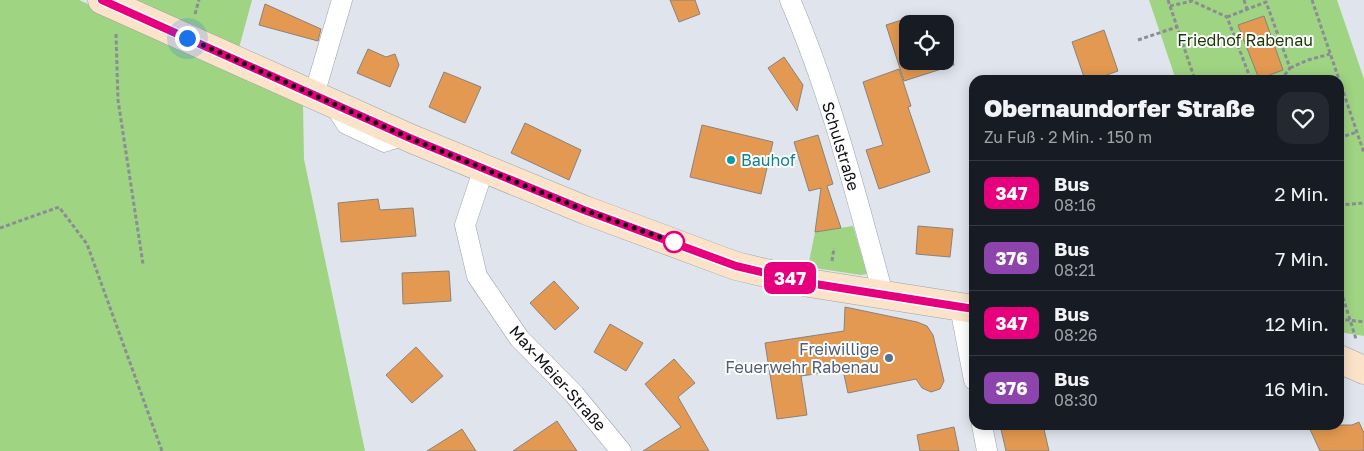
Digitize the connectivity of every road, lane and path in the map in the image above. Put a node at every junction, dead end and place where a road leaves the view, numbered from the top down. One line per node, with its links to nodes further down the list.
1 (342, 0): 19 (street)
2 (790, 0): 28 (street, Schulstraße)
3 (1168, 0): 7 (path)
4 (1244, 0): 8 (path)
5 (1312, 0): 12 (path)
6 (110, 4): 19 (street); 27 (path)
7 (1170, 6): 9 (path); 10 (path)
8 (1247, 9): 9 (path); 13 (path)
9 (1227, 17): 15 (path)
10 (1177, 27): 11 (path); 14 (path)
11 (1138, 40)
12 (1330, 54): 13 (path); 17 (path)
13 (1290, 68): 16 (path)
14 (1193, 75)
15 (1249, 75)
16 (1285, 75)
17 (1337, 75)
18 (1344, 94): 20 (path)
19 (319, 97): 23 (street)
20 (1357, 132): 21 (path); 22 (path)
21 (1344, 136)
22 (1364, 153)
23 (484, 168): 28 (street); 37 (street, Max-Meier-Straße)
24 (1364, 203): 25 (path)
25 (1344, 205)
26 (0, 228): 38 (path)
27 (143, 264)
28 (882, 294): 30 (street)
29 (1344, 299): 32 (path)
30 (967, 308): 34 (street)
31 (1344, 320): 32 (path)
32 (1351, 321): 33 (path); 35 (path)
33 (1364, 322)
34 (969, 329)
35 (1354, 358)
36 (983, 430): 39 (street)
37 (618, 450)
38 (162, 451)
39 (987, 451)

